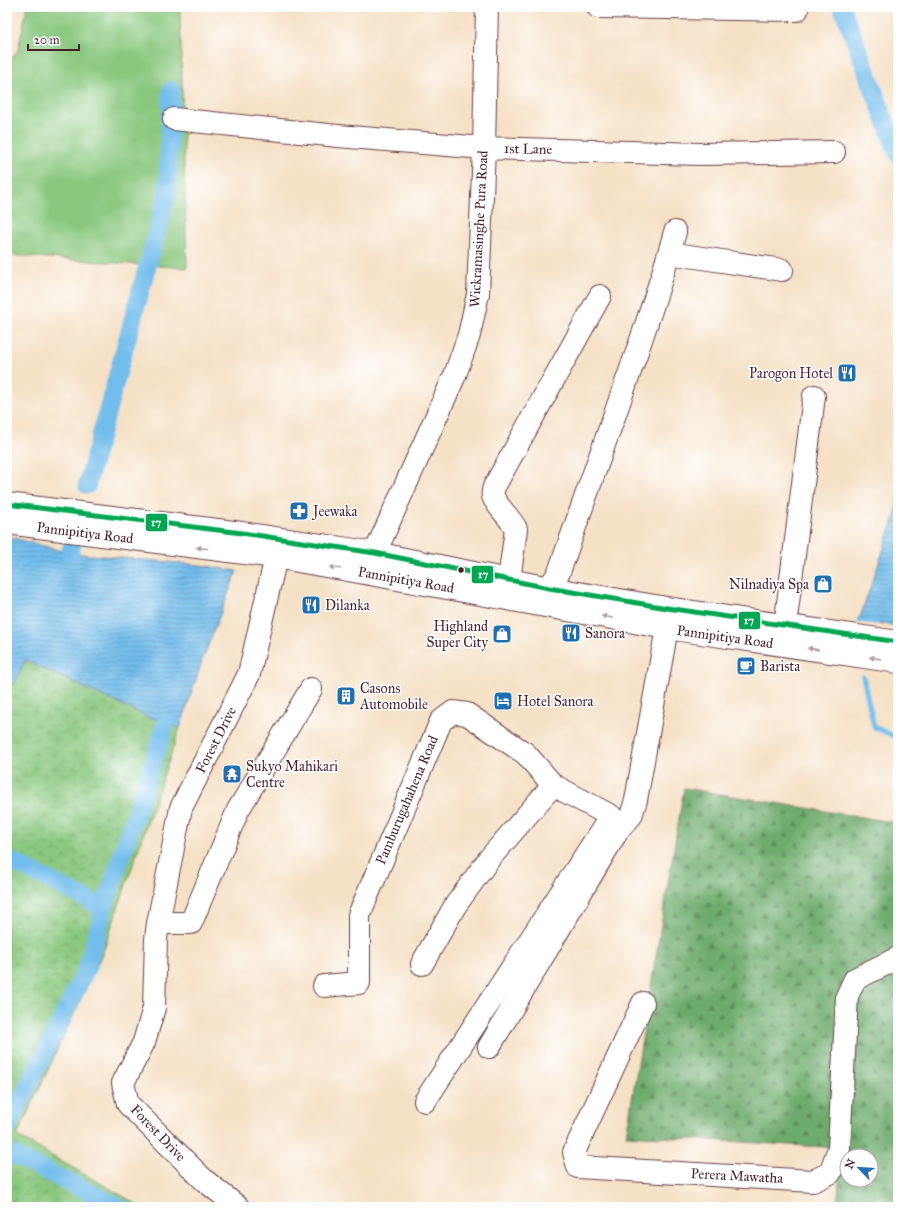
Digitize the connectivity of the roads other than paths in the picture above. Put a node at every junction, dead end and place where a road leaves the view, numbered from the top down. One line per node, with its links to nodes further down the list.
1 (487, 7): 5 (street, Wickramasinghe Pura Road)
2 (598, 7): 3 (street)
3 (797, 10)
4 (174, 119): 5 (street, 1st Lane)
5 (484, 148): 6 (street, 1st Lane); 15 (street, Wickramasinghe Pura Road)
6 (834, 152)
7 (674, 232): 8 (street)
8 (669, 254): 9 (street); 17 (street)
9 (782, 270)
10 (600, 296): 16 (street)
11 (814, 396): 18 (street)
12 (7, 504): 15 (street, Pannipitiya Road)
13 (7, 524): 14 (street, Pannipitiya Road, one-way to 13)
14 (276, 557): 15 (street, Pannipitiya Road, one-way to 14); 25 (street, Forest Drive)
15 (372, 564): 16 (street, Pannipitiya Road); 19 (street, Pannipitiya Road, one-way to 15)
16 (509, 580): 17 (street, Pannipitiya Road)
17 (549, 588): 18 (street, Pannipitiya Road)
18 (785, 627): 20 (street, Pannipitiya Road)
19 (667, 628): 21 (street, Pannipitiya Road, one-way to 19); 24 (street)
20 (898, 642)
21 (898, 662)
22 (310, 689): 25 (street)
23 (553, 785): 24 (street, Pamburugahahena Road); 27 (street); 28 (street, Pamburugahahena Road)
24 (615, 822): 30 (street); 31 (street)
25 (158, 923): 32 (street, Forest Drive)
26 (898, 958): 29 (street, Perera Mawatha)
27 (422, 964)
28 (324, 986)
29 (643, 1003)
30 (489, 1047)
31 (425, 1101)
32 (238, 1207)

